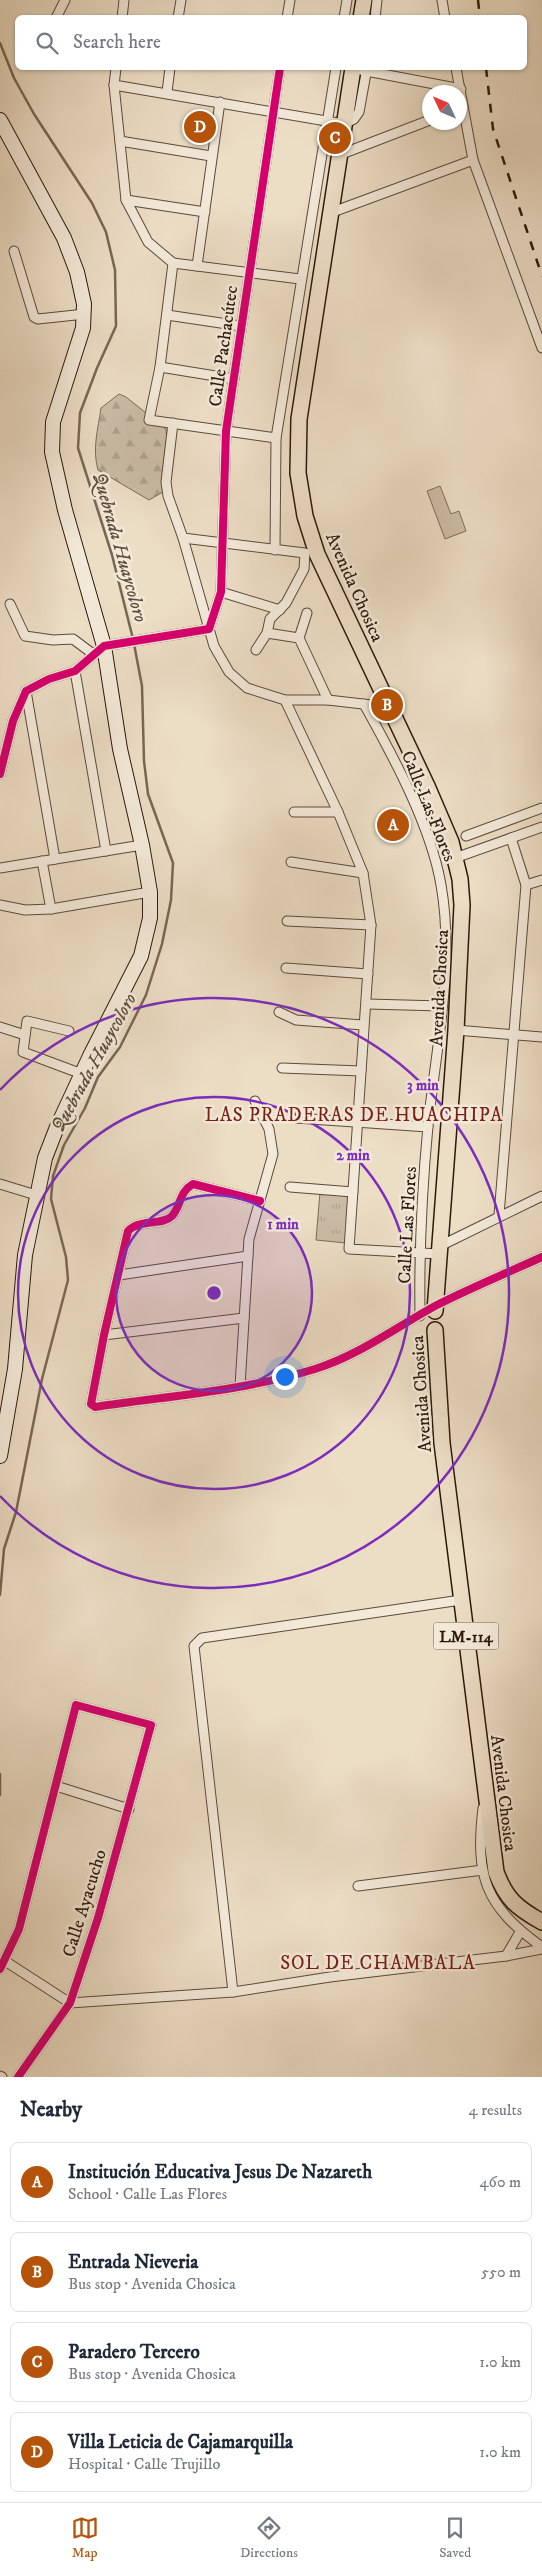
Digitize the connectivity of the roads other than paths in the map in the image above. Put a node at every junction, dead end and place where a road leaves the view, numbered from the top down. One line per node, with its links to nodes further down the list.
1 (65, 0): 9 (street)
2 (124, 0): 10 (street)
3 (181, 0): 11 (street)
4 (290, 0): 12 (street)
5 (346, 0): 13 (street)
6 (364, 0): 14 (main road)
7 (377, 0): 15 (street)
8 (442, 0): 16 (street)
9 (58, 15)
10 (122, 15)
11 (178, 15)
12 (288, 15)
13 (344, 15)
14 (367, 15)
15 (368, 15)
16 (444, 15)
17 (116, 70): 24 (street)
18 (170, 70): 27 (street)
19 (280, 70): 29 (street, Calle Pachacútec)
20 (336, 70): 31 (street)
21 (360, 70): 33 (main road, Avenida Chosica / LM-114)
22 (365, 70): 25 (street)
23 (456, 70): 26 (street)
24 (114, 85): 27 (street); 35 (street)
25 (441, 85)
26 (460, 85)
27 (167, 92): 28 (street)
28 (220, 102): 29 (street); 37 (street)
29 (274, 113): 31 (street); 45 (street, Calle Pachacútec)
30 (0, 120): 47 (main road)
31 (327, 121): 33 (street); 46 (street)
32 (422, 123): 36 (street)
33 (344, 124): 36 (main road, Avenida Chosica / LM-114)
34 (467, 129): 38 (street)
35 (120, 141): 37 (street); 39 (street)
36 (339, 155): 41 (main road, Avenida Chosica / LM-114)
37 (211, 156): 40 (street)
38 (474, 160): 41 (street); 50 (street)
39 (126, 200): 40 (street); 43 (street)
40 (205, 212): 44 (street)
41 (330, 213): 73 (main road, Avenida Chosica / LM-114)
42 (14, 251): 47 (street)
43 (173, 263): 44 (street); 48 (street)
44 (197, 266): 45 (street)
45 (249, 273): 46 (street); 49 (street, Calle Pachacútec)
46 (300, 279): 55 (street)
47 (85, 314): 66 (main road)
48 (167, 315): 49 (street); 51 (street)
49 (241, 326): 52 (street, Calle Pachacútec)
50 (542, 348)
51 (160, 367): 52 (street); 53 (street)
52 (234, 379): 54 (street, Calle Pachacútec)
53 (173, 424): 54 (street); 56 (street)
54 (226, 431): 55 (street); 57 (street, Calle Pachacútec)
55 (276, 438): 58 (street)
56 (183, 538): 57 (street); 63 (street)
57 (222, 544): 58 (street); 59 (street, Calle Pachacútec)
58 (275, 550): 61 (street)
59 (220, 592): 61 (street); 63 (street, Calle Pachacútec)
60 (10, 604): 66 (street)
61 (280, 610): 64 (street)
62 (307, 613): 65 (street)
63 (209, 629): 66 (street); 70 (street)
64 (267, 633): 65 (street); 67 (street)
65 (299, 638): 71 (street)
66 (99, 650): 68 (street); 81 (main road)
67 (256, 650)
68 (75, 671): 69 (street); 82 (street)
69 (26, 691): 74 (street); 84 (street)
70 (285, 700): 71 (street); 77 (street)
71 (328, 700): 72 (street)
72 (364, 704): 73 (street); 99 (street, Calle Las Flores)
73 (389, 707): 83 (main road, Avenida Chosica / LM-114)
74 (0, 774)
75 (542, 808): 79 (street)
76 (294, 812): 77 (street)
77 (338, 812): 88 (street)
78 (542, 827): 80 (street)
79 (466, 836)
80 (511, 838): 83 (street); 90 (street)
81 (142, 845): 82 (street); 91 (main road)
82 (106, 851): 84 (street)
83 (455, 858): 103 (main road, Avenida Chosica / LM-114)
84 (55, 859): 85 (street)
85 (42, 861): 87 (street); 93 (street)
86 (291, 862): 88 (street)
87 (0, 868)
88 (363, 873): 95 (street)
89 (542, 880): 90 (street)
90 (526, 885): 106 (street)
91 (150, 892): 93 (street); 110 (main road)
92 (0, 905): 93 (street)
93 (51, 909)
94 (287, 921): 95 (street)
95 (371, 925): 97 (street)
96 (286, 968): 97 (street)
97 (368, 974): 98 (street)
98 (367, 1004): 99 (street); 101 (street)
99 (442, 1006): 114 (street, Calle Las Flores)
100 (279, 1012): 101 (street)
101 (364, 1025): 109 (street)
102 (0, 1027): 105 (street)
103 (456, 1030): 106 (street); 122 (main road, Avenida Chosica / LM-114)
104 (69, 1031): 105 (street)
105 (25, 1035): 110 (street)
106 (512, 1035): 107 (street); 121 (street)
107 (542, 1037)
108 (282, 1068): 109 (street)
109 (361, 1071): 113 (street)
110 (82, 1074): 118 (main road)
111 (255, 1100): 120 (street)
112 (296, 1118): 113 (street)
113 (359, 1122): 114 (street); 117 (street)
114 (428, 1127): 123 (street, Calle Las Flores)
115 (0, 1184): 118 (street)
116 (290, 1186): 117 (street)
117 (353, 1192): 123 (street)
118 (36, 1195): 133 (main road)
119 (542, 1196): 121 (street)
120 (260, 1201): 124 (street); 126 (street)
121 (499, 1215): 122 (street)
122 (440, 1250): 123 (street); 127 (main road, Avenida Chosica / LM-114)
123 (419, 1253): 128 (street, Calle Las Flores)
124 (248, 1256): 126 (street); 129 (street)
125 (542, 1257): 127 (street)
126 (119, 1275): 131 (street)
127 (435, 1309): 128 (street); 130 (main road, Avenida Chosica / LM-114)
128 (420, 1316): 132 (street)
129 (244, 1318): 131 (street); 132 (street)
130 (435, 1330): 134 (main road, Avenida Chosica / LM-114)
131 (104, 1335): 132 (street)
132 (240, 1386)
133 (0, 1456)
134 (461, 1600): 136 (main road, Avenida Chosica / LM-114); 145 (street)
135 (56, 1786): 137 (street); 137 (street, Calle Ayacucho); 144 (street)
136 (485, 1788): 138 (street); 140 (main road, Avenida Chosica / LM-114)
137 (129, 1809): 146 (street, Calle Ayacucho)
138 (483, 1870): 139 (street); 141 (street)
139 (358, 1886)
140 (542, 1922)
141 (520, 1932): 142 (street); 143 (street)
142 (542, 1948): 143 (street)
143 (506, 1956): 145 (street)
144 (2, 1965): 146 (street)
145 (233, 1992): 146 (street)
146 (70, 2003): 147 (street, Calle Ayacucho)
147 (18, 2077)

